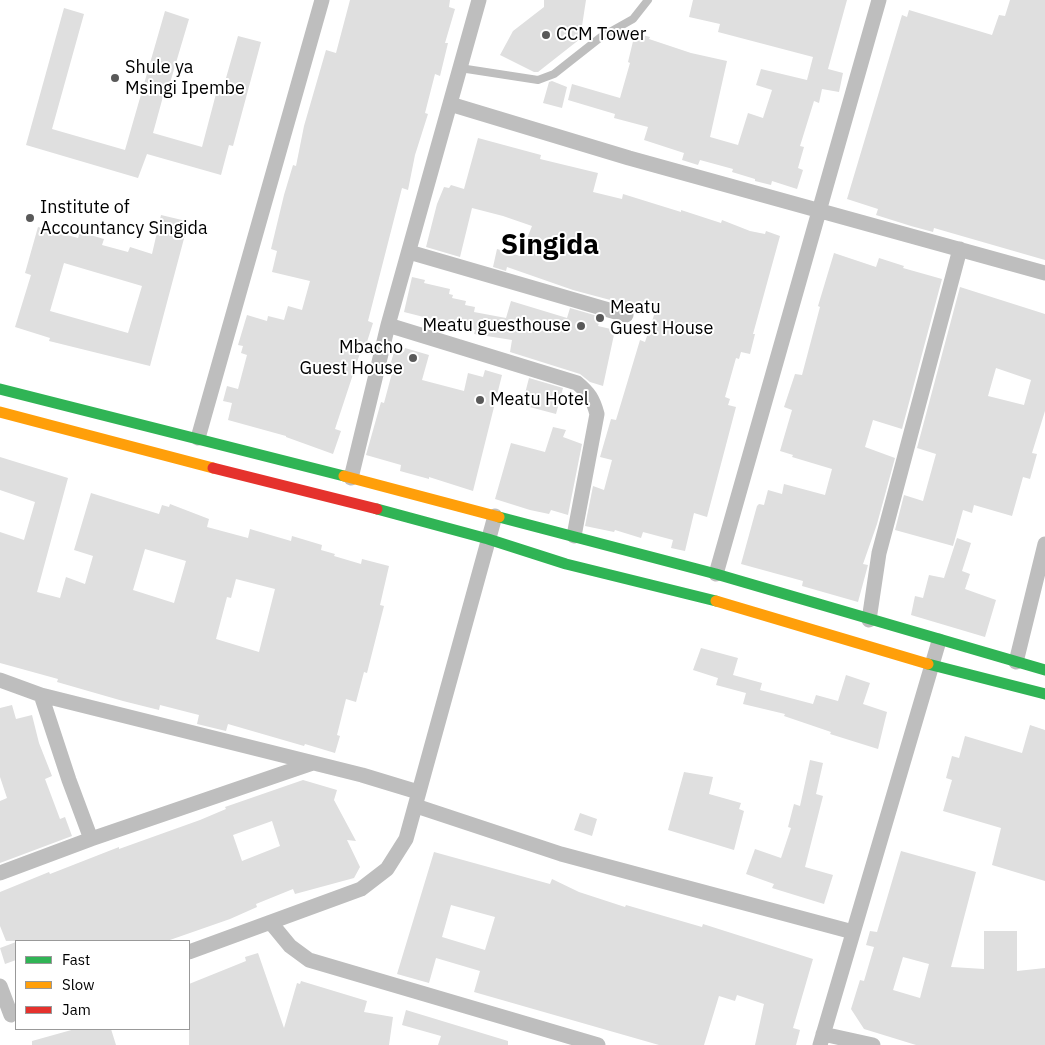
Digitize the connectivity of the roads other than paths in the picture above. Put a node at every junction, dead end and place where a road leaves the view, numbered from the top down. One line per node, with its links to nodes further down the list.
1 (322, 0): 15 (street)
2 (479, 0): 5 (street)
3 (648, 0): 5 (lane)
4 (879, 0): 7 (street)
5 (460, 68): 6 (street)
6 (450, 104): 7 (street); 9 (street)
7 (821, 211): 8 (street); 21 (street)
8 (960, 249): 10 (street); 22 (street)
9 (409, 252): 11 (street); 12 (street)
10 (1045, 273)
11 (626, 316)
12 (388, 325): 16 (street); 18 (street)
13 (0, 389): 15 (main road)
14 (0, 412): 19 (main road)
15 (198, 438): 16 (main road)
16 (352, 478): 17 (main road)
17 (495, 516): 18 (main road); 19 (street)
18 (574, 536): 21 (main road)
19 (488, 539): 25 (main road); 31 (street)
20 (1045, 544): 24 (street)
21 (716, 574): 22 (main road)
22 (869, 620): 23 (main road)
23 (939, 641): 24 (main road); 25 (street)
24 (1016, 662): 26 (main road)
25 (932, 665): 28 (main road); 35 (street)
26 (1045, 670)
27 (0, 680): 29 (street)
28 (1045, 694)
29 (41, 695): 30 (street); 32 (street)
30 (313, 762): 31 (street); 32 (street)
31 (417, 799): 34 (street); 35 (street)
32 (91, 838): 33 (street)
33 (0, 873)
34 (271, 923): 36 (street); 40 (street)
35 (853, 932): 39 (street)
36 (190, 952)
37 (0, 986): 38 (street)
38 (9, 1015)
39 (822, 1040): 41 (street)
40 (598, 1045)
41 (873, 1045)

